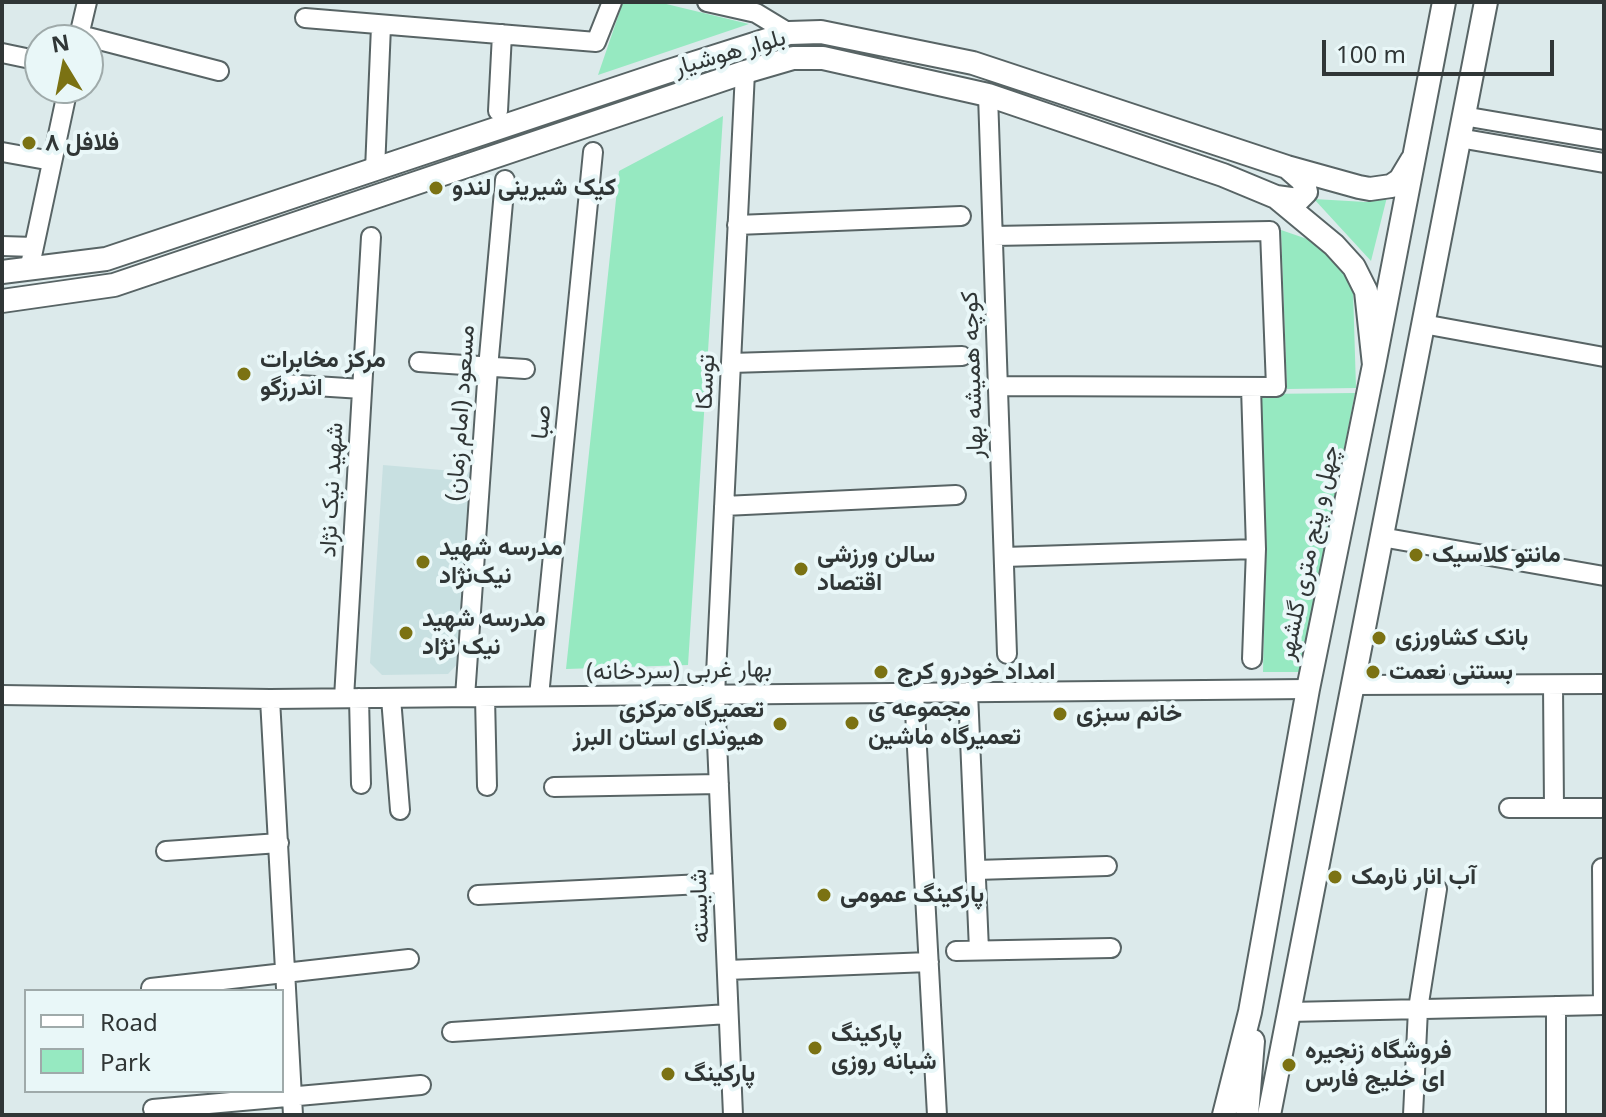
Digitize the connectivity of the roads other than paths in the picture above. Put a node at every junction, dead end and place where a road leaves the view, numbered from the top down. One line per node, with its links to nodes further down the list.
1 (87, 2): 7 (street)
2 (612, 2): 10 (street)
3 (1444, 2): 25 (main road, چهل و پنج متری گلشهر)
4 (1486, 2): 20 (main road)
5 (713, 3): 9 (street)
6 (305, 18): 8 (street)
7 (82, 24)
8 (381, 26): 10 (street); 29 (street)
9 (789, 33): 28 (main road, بلوار هوشیار); 29 (main road, بلوار هوشیار)
10 (502, 34): 18 (street)
11 (104, 43): 14 (street)
12 (2, 53): 13 (street)
13 (24, 58)
14 (219, 71)
15 (745, 72): 16 (main road, بلوار هوشیار); 33 (main road, بلوار هوشیار); 36 (street, توسکا)
16 (988, 95): 32 (main road, بلوار هوشیار); 37 (street, کوچه همیشه بهار)
17 (64, 104): 26 (street)
18 (498, 111)
19 (1511, 124): 20 (street); 21 (street); 22 (street)
20 (1461, 127): 22 (street); 44 (main road)
21 (1604, 140)
22 (1505, 146): 27 (street)
23 (2, 152): 26 (street)
24 (593, 152): 72 (street, صبا)
25 (1412, 160): 28 (main road, بلوار هوشیار); 49 (main road, چهل و پنج متری گلشهر)
26 (52, 161): 40 (street)
27 (1604, 163)
28 (1287, 167): 32 (main road)
29 (367, 172): 31 (main road, بلوار هوشیار); 33 (main road)
30 (505, 180): 50 (street, مسعود (امام زمان))
31 (308, 192): 35 (main road); 41 (main road, بلوار هوشیار)
32 (1276, 197): 49 (main road, بلوار هوشیار)
33 (368, 200): 35 (main road, بلوار هوشیار)
34 (961, 216): 36 (street)
35 (314, 218): 43 (main road, بلوار هوشیار)
36 (737, 225): 48 (street, توسکا)
37 (993, 236): 53 (street, کوچه همیشه بهار); 54 (street)
38 (371, 237): 55 (street, شهید نیک نژاد)
39 (2, 246): 40 (street)
40 (34, 247): 41 (street)
41 (29, 270): 42 (main road, بلوار هوشیار)
42 (2, 272)
43 (2, 301)
44 (1423, 324): 46 (street); 58 (main road)
45 (962, 356): 48 (street)
46 (1604, 357)
47 (419, 362): 50 (street)
48 (731, 363): 57 (street, توسکا)
49 (1374, 365): 67 (main road, چهل و پنج متری گلشهر)
50 (488, 368): 51 (street); 73 (street, مسعود (امام زمان))
51 (525, 369)
52 (284, 384): 55 (street)
53 (998, 386): 54 (street); 60 (street, کوچه همیشه بهار)
54 (1251, 387): 59 (street)
55 (362, 389): 75 (street, شهید نیک نژاد)
56 (956, 495): 57 (street)
57 (724, 506): 71 (street, توسکا)
58 (1381, 537): 61 (street); 65 (main road)
59 (1256, 549): 60 (street); 63 (street)
60 (1004, 557): 62 (street, کوچه همیشه بهار)
61 (1604, 576)
62 (1007, 654)
63 (1252, 659)
64 (1604, 684): 66 (street)
65 (1352, 685): 66 (street); 106 (main road)
66 (1553, 685): 83 (street)
67 (1308, 689): 68 (street, بهار غربی (سردخانه)); 105 (main road, چهل و پنج متری گلشهر)
68 (968, 692): 69 (street, بهار غربی (سردخانه)); 90 (street)
69 (914, 693): 71 (street, بهار غربی (سردخانه)); 98 (street)
70 (2, 695): 77 (street, بهار غربی (سردخانه))
71 (715, 695): 72 (street, بهار غربی (سردخانه)); 79 (street, شایسته)
72 (539, 696): 74 (street, بهار غربی (سردخانه))
73 (465, 697): 74 (street, بهار غربی (سردخانه)); 76 (street, بهار غربی (سردخانه))
74 (485, 697): 80 (street)
75 (352, 698): 76 (street, بهار غربی (سردخانه)); 77 (street, بهار غربی (سردخانه)); 78 (street, شهید نیک نژاد)
76 (391, 698): 85 (street)
77 (270, 699): 86 (street)
78 (361, 784)
79 (719, 784): 81 (street); 91 (street, شایسته)
80 (487, 786)
81 (554, 787)
82 (1509, 808): 83 (street)
83 (1554, 808): 84 (street)
84 (1601, 808)
85 (400, 810)
86 (279, 843): 87 (street); 100 (street)
87 (166, 851)
88 (1107, 866): 90 (street)
89 (1602, 868): 102 (street)
90 (976, 870): 95 (street)
91 (723, 883): 93 (street); 99 (street, شایسته)
92 (1437, 889): 104 (street)
93 (478, 895)
94 (1111, 948): 95 (street)
95 (979, 950): 96 (street)
96 (956, 951)
97 (409, 959): 100 (street)
98 (929, 962): 99 (street); 114 (street)
99 (727, 970): 107 (street, شایسته)
100 (285, 973): 101 (street); 110 (street)
101 (151, 988)
102 (1603, 1005): 103 (street)
103 (1556, 1006): 104 (street); 119 (street)
104 (1418, 1009): 106 (street); 118 (street)
105 (1250, 1012): 115 (main road, چهل و پنج متری گلشهر); 116 (main road)
106 (1289, 1012): 117 (main road)
107 (728, 1014): 108 (street); 113 (street, شایسته)
108 (452, 1032)
109 (421, 1085): 110 (street)
110 (292, 1096): 111 (street); 112 (street)
111 (153, 1109)
112 (293, 1115)
113 (733, 1115)
114 (937, 1115)
115 (1224, 1115)
116 (1247, 1115)
117 (1269, 1115)
118 (1413, 1115)
119 (1556, 1115)

